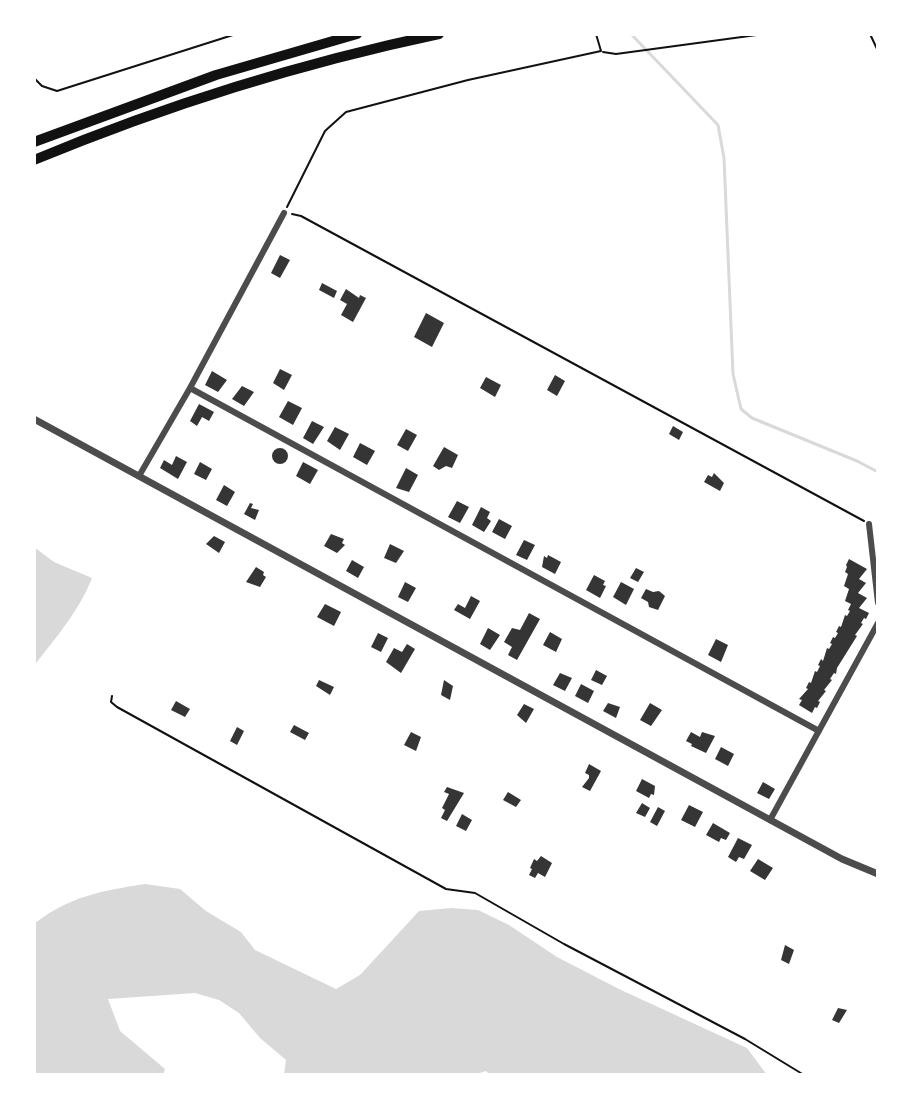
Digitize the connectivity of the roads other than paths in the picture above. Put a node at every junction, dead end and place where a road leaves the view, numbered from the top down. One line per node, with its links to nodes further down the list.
1 (357, 34): 3 (highway)
2 (439, 34): 4 (highway)
3 (34, 142)
4 (34, 160)
5 (284, 213): 6 (street)
6 (190, 388): 8 (street); 12 (street)
7 (34, 419): 8 (street)
8 (139, 476): 13 (street)
9 (869, 524): 10 (street)
10 (878, 603)
11 (878, 623): 12 (street)
12 (819, 731): 13 (street)
13 (770, 820): 14 (street)
14 (878, 874)

